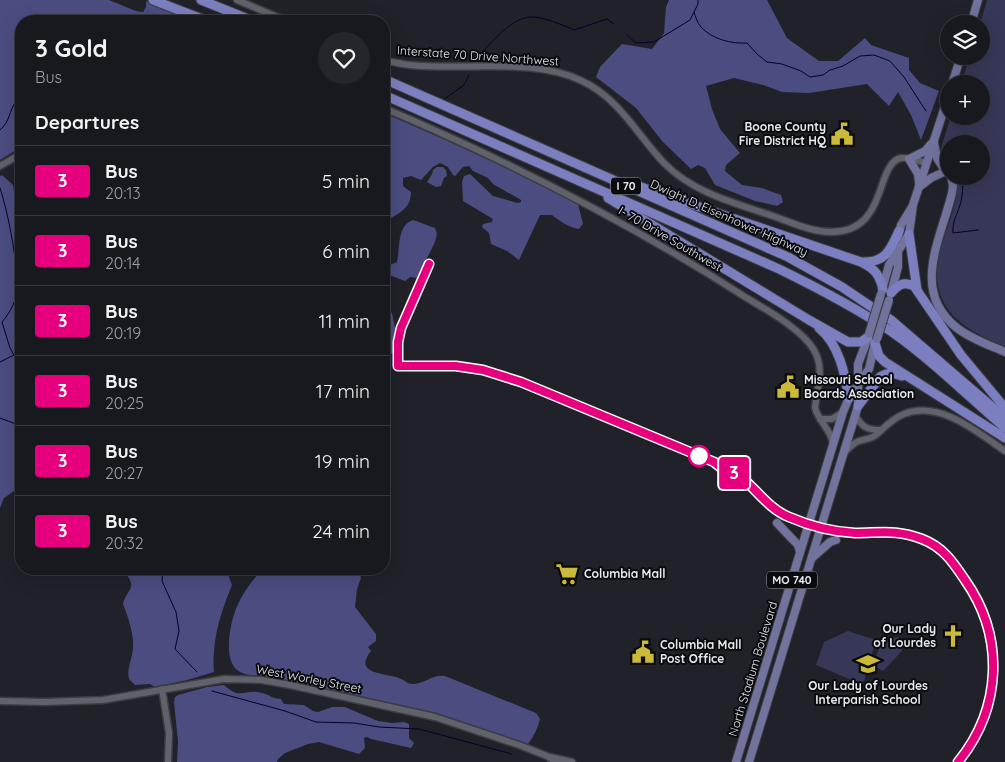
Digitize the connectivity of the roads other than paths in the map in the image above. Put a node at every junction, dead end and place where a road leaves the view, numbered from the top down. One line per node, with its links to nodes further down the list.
1 (153, 0): 5 (highway)
2 (201, 0): 6 (highway)
3 (237, 0): 7 (street)
4 (978, 0): 8 (main road)
5 (192, 15)
6 (237, 15)
7 (273, 15)
8 (974, 15)
9 (390, 61): 16 (street, Interstate 70 Drive Northwest)
10 (390, 82): 22 (highway, Dwight D. Eisenhower Highway / I 70)
11 (390, 98): 23 (highway, Dwight D. Eisenhower Highway / I 70)
12 (390, 111): 43 (street, I- 70 Drive Southwest)
13 (940, 122): 14 (main road, North Stadium Boulevard)
14 (934, 141): 16 (main road); 17 (main road); 18 (main road, North Stadium Boulevard)
15 (15, 157): 19 (street)
16 (909, 159): 18 (street); 25 (main road)
17 (940, 162)
18 (927, 163): 20 (main road); 25 (main road, North Stadium Boulevard)
19 (0, 166)
20 (940, 169)
21 (940, 174): 25 (main road)
22 (608, 177): 30 (highway); 42 (highway, Dwight D. Eisenhower Highway / I 70)
23 (583, 182): 33 (highway); 44 (highway, Dwight D. Eisenhower Highway / I 70)
24 (953, 185): 35 (main road)
25 (919, 187): 26 (main road, North Stadium Boulevard)
26 (913, 205): 27 (main road, North Stadium Boulevard); 28 (main road, North Stadium Boulevard)
27 (899, 231): 29 (main road, North Stadium Boulevard); 30 (highway)
28 (909, 234): 29 (main road, North Stadium Boulevard); 31 (highway)
29 (898, 252): 32 (main road, North Stadium Boulevard)
30 (861, 262): 32 (highway)
31 (917, 290): 32 (highway); 39 (highway)
32 (886, 294): 34 (main road, North Stadium Boulevard / MO 740, bridge)
33 (809, 320): 34 (highway); 38 (highway)
34 (872, 338): 36 (highway); 37 (main road, North Stadium Boulevard / MO 740); 37 (main road, North Stadium Boulevard / MO 740)
35 (1005, 352)
36 (910, 378): 40 (highway); 46 (highway)
37 (858, 385): 38 (main road, North Stadium Boulevard / MO 740); 40 (main road, North Stadium Boulevard / MO 740)
38 (849, 398): 41 (main road, North Stadium Boulevard / MO 740)
39 (1005, 408)
40 (857, 411): 45 (street); 49 (main road, North Stadium Boulevard / MO 740)
41 (843, 412): 43 (street); 47 (main road, North Stadium Boulevard / MO 740)
42 (1005, 418)
43 (820, 419): 47 (street, I- 70 Drive Southwest)
44 (1005, 428)
45 (880, 430): 48 (street); 49 (street)
46 (1005, 438)
47 (833, 443): 52 (main road, North Stadium Boulevard / MO 740)
48 (1005, 451)
49 (843, 454): 53 (main road, North Stadium Boulevard / MO 740)
50 (777, 523): 52 (main road)
51 (836, 540): 53 (main road)
52 (800, 552): 60 (main road, North Stadium Boulevard / MO 740)
53 (811, 560): 61 (main road, North Stadium Boulevard / MO 740)
54 (162, 689): 55 (street, West Worley Street); 56 (street, West Worley Street); 57 (street)
55 (0, 701)
56 (547, 756): 58 (street, West Worley Street); 59 (street, West Worley Street)
57 (168, 762)
58 (556, 762)
59 (572, 762)
60 (736, 762)
61 (749, 762)

